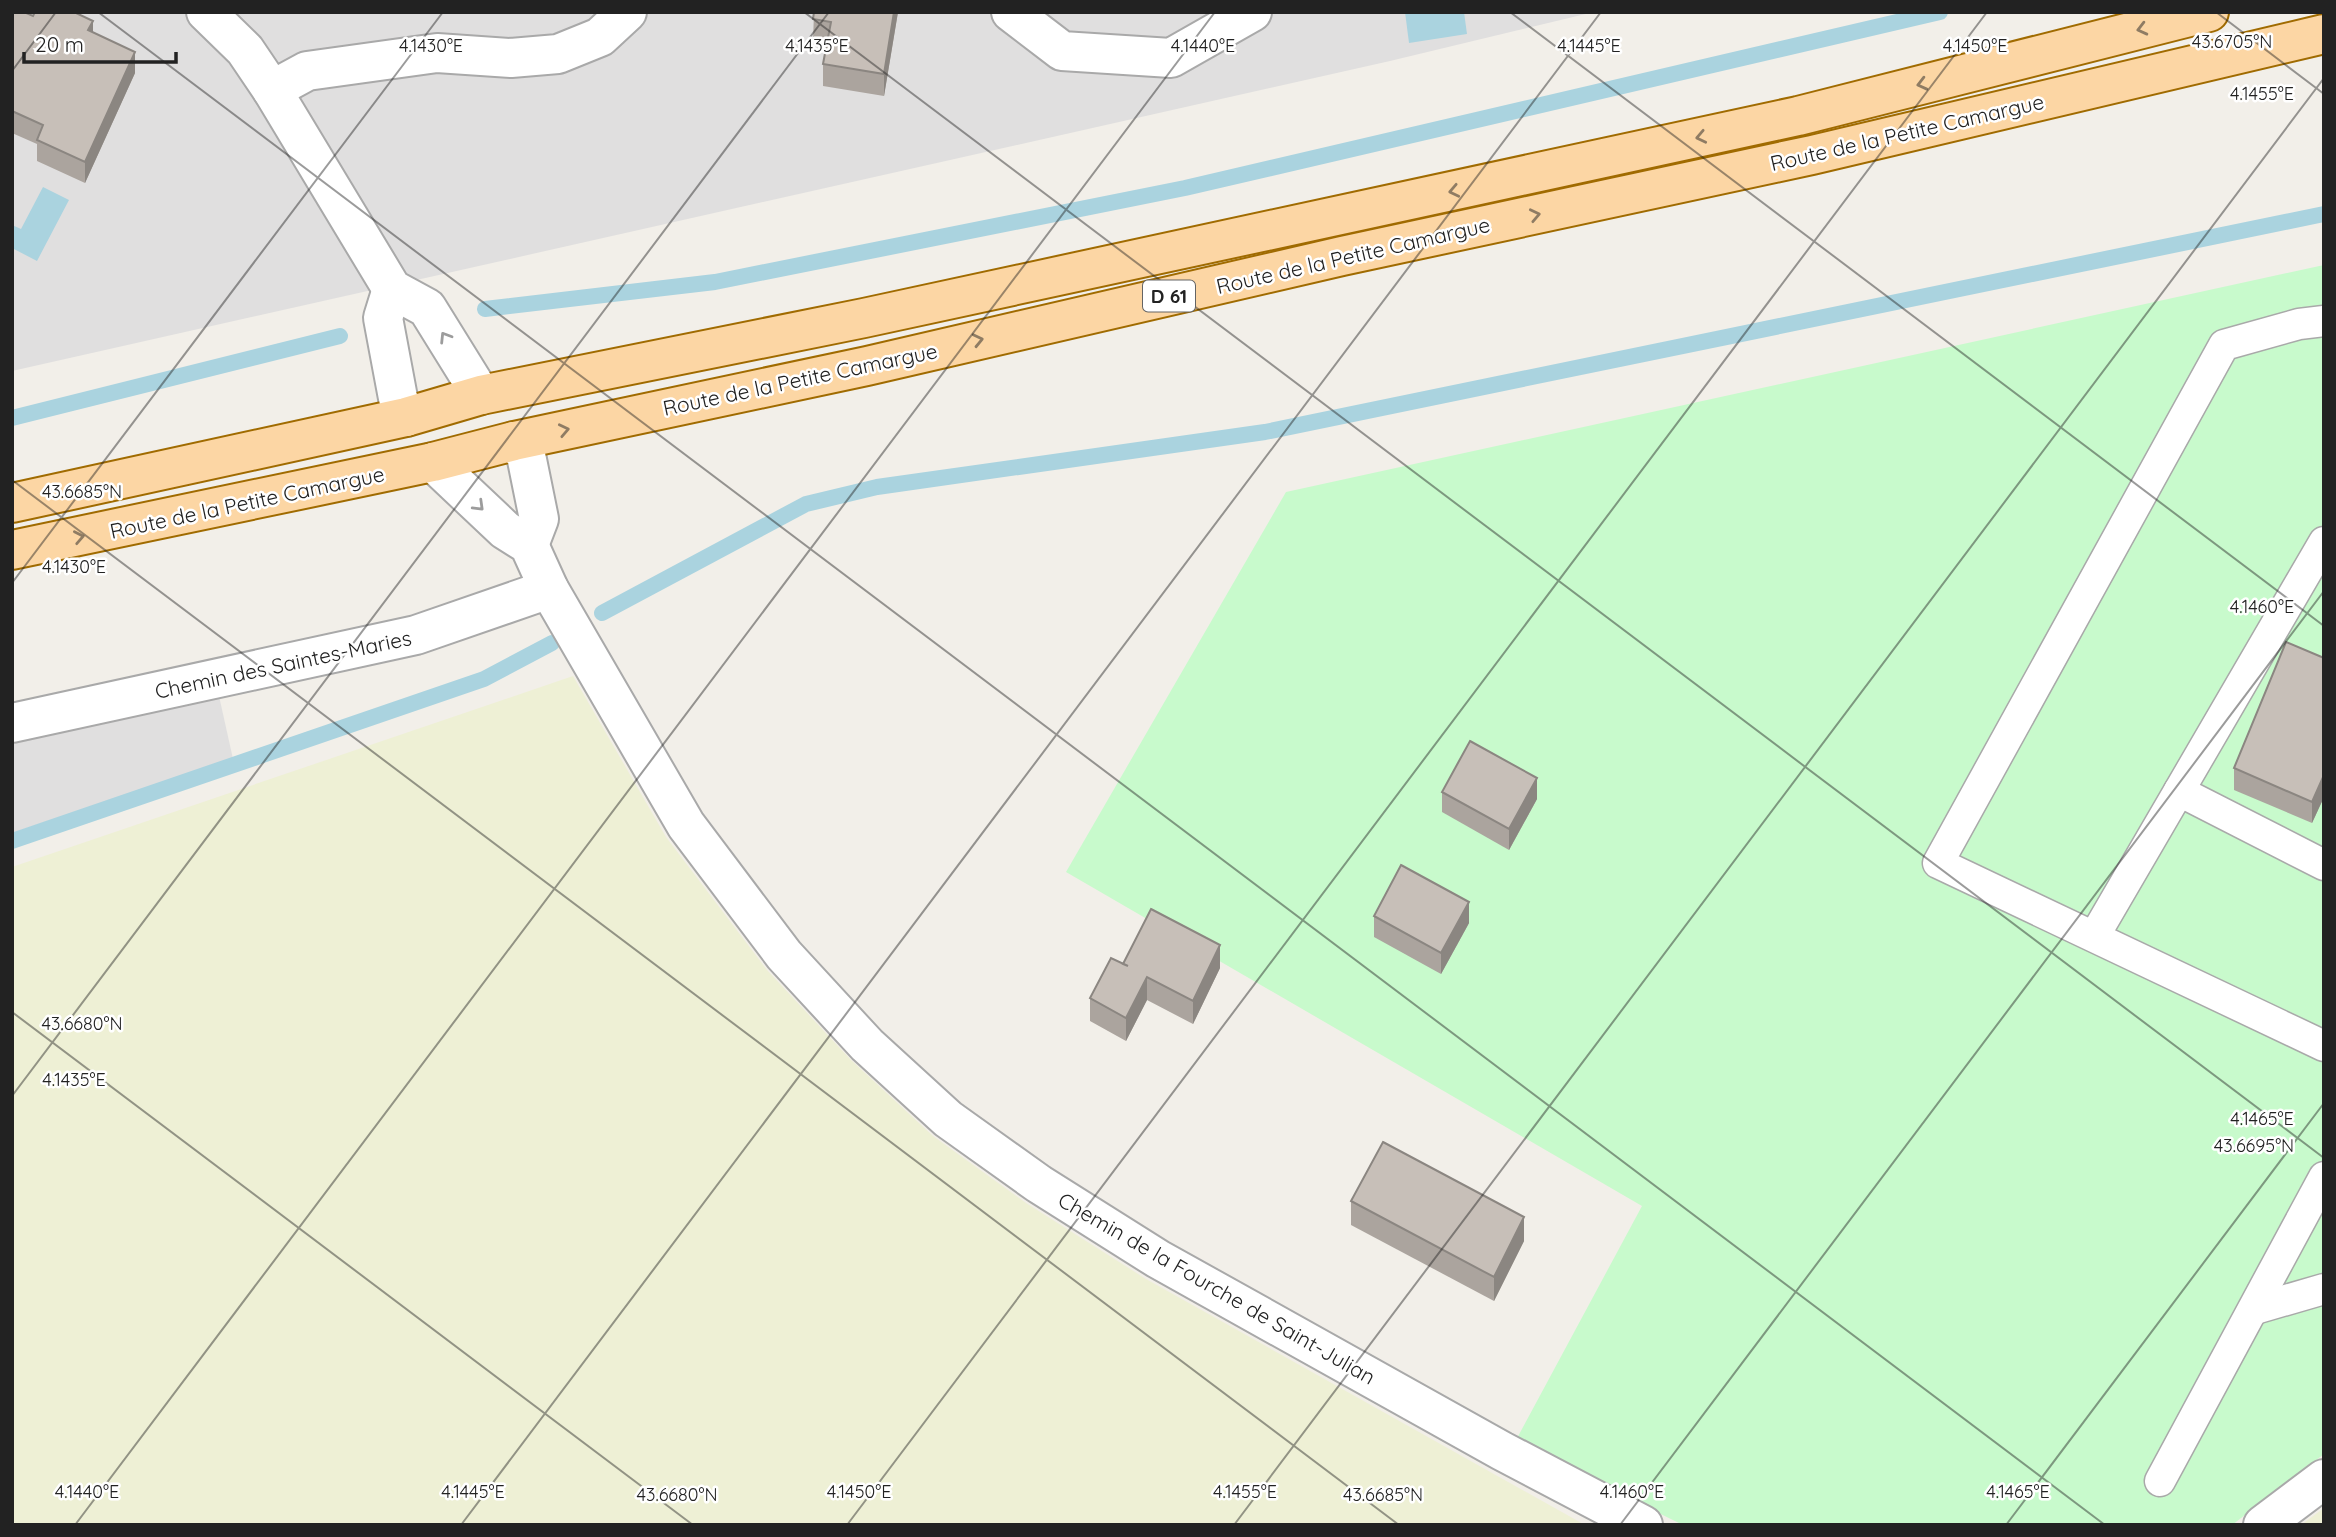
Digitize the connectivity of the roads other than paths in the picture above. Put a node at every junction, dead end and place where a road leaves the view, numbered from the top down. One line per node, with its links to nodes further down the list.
1 (206, 12): 7 (street)
2 (627, 12): 7 (street)
3 (1012, 12): 4 (street)
4 (1252, 12)
5 (2209, 12): 10 (main road, Route de la Petite Camargue / D 61, one-way to 10)
6 (2324, 34): 12 (main road, Route de la Petite Camargue / D 61, one-way to 6)
7 (272, 90): 8 (street)
8 (392, 289): 10 (street, one-way to 8); 11 (street)
9 (2324, 321): 22 (lane)
10 (481, 395): 11 (main road, Route de la Petite Camargue / D 61); 12 (main road)
11 (406, 417): 13 (main road); 14 (main road, Route de la Petite Camargue / D 61)
12 (514, 441): 13 (main road, Route de la Petite Camargue / D 61); 16 (street)
13 (433, 462): 16 (street, one-way to 16); 17 (main road, Route de la Petite Camargue / D 61, one-way to 13)
14 (12, 503)
15 (2324, 542): 20 (lane)
16 (529, 545): 18 (street, Chemin de la Fourche de Saint-Julian)
17 (12, 550)
18 (549, 589): 19 (street, Chemin des Saintes-Maries); 29 (street, Chemin de la Fourche de Saint-Julian)
19 (12, 723)
20 (2179, 791): 21 (lane); 22 (lane)
21 (2324, 865)
22 (2095, 936): 23 (lane)
23 (2324, 1046)
24 (2324, 1177): 26 (lane)
25 (2324, 1289): 26 (lane)
26 (2255, 1309): 28 (lane)
27 (2324, 1479): 30 (street)
28 (2160, 1481)
29 (1643, 1525)
30 (2263, 1525)

